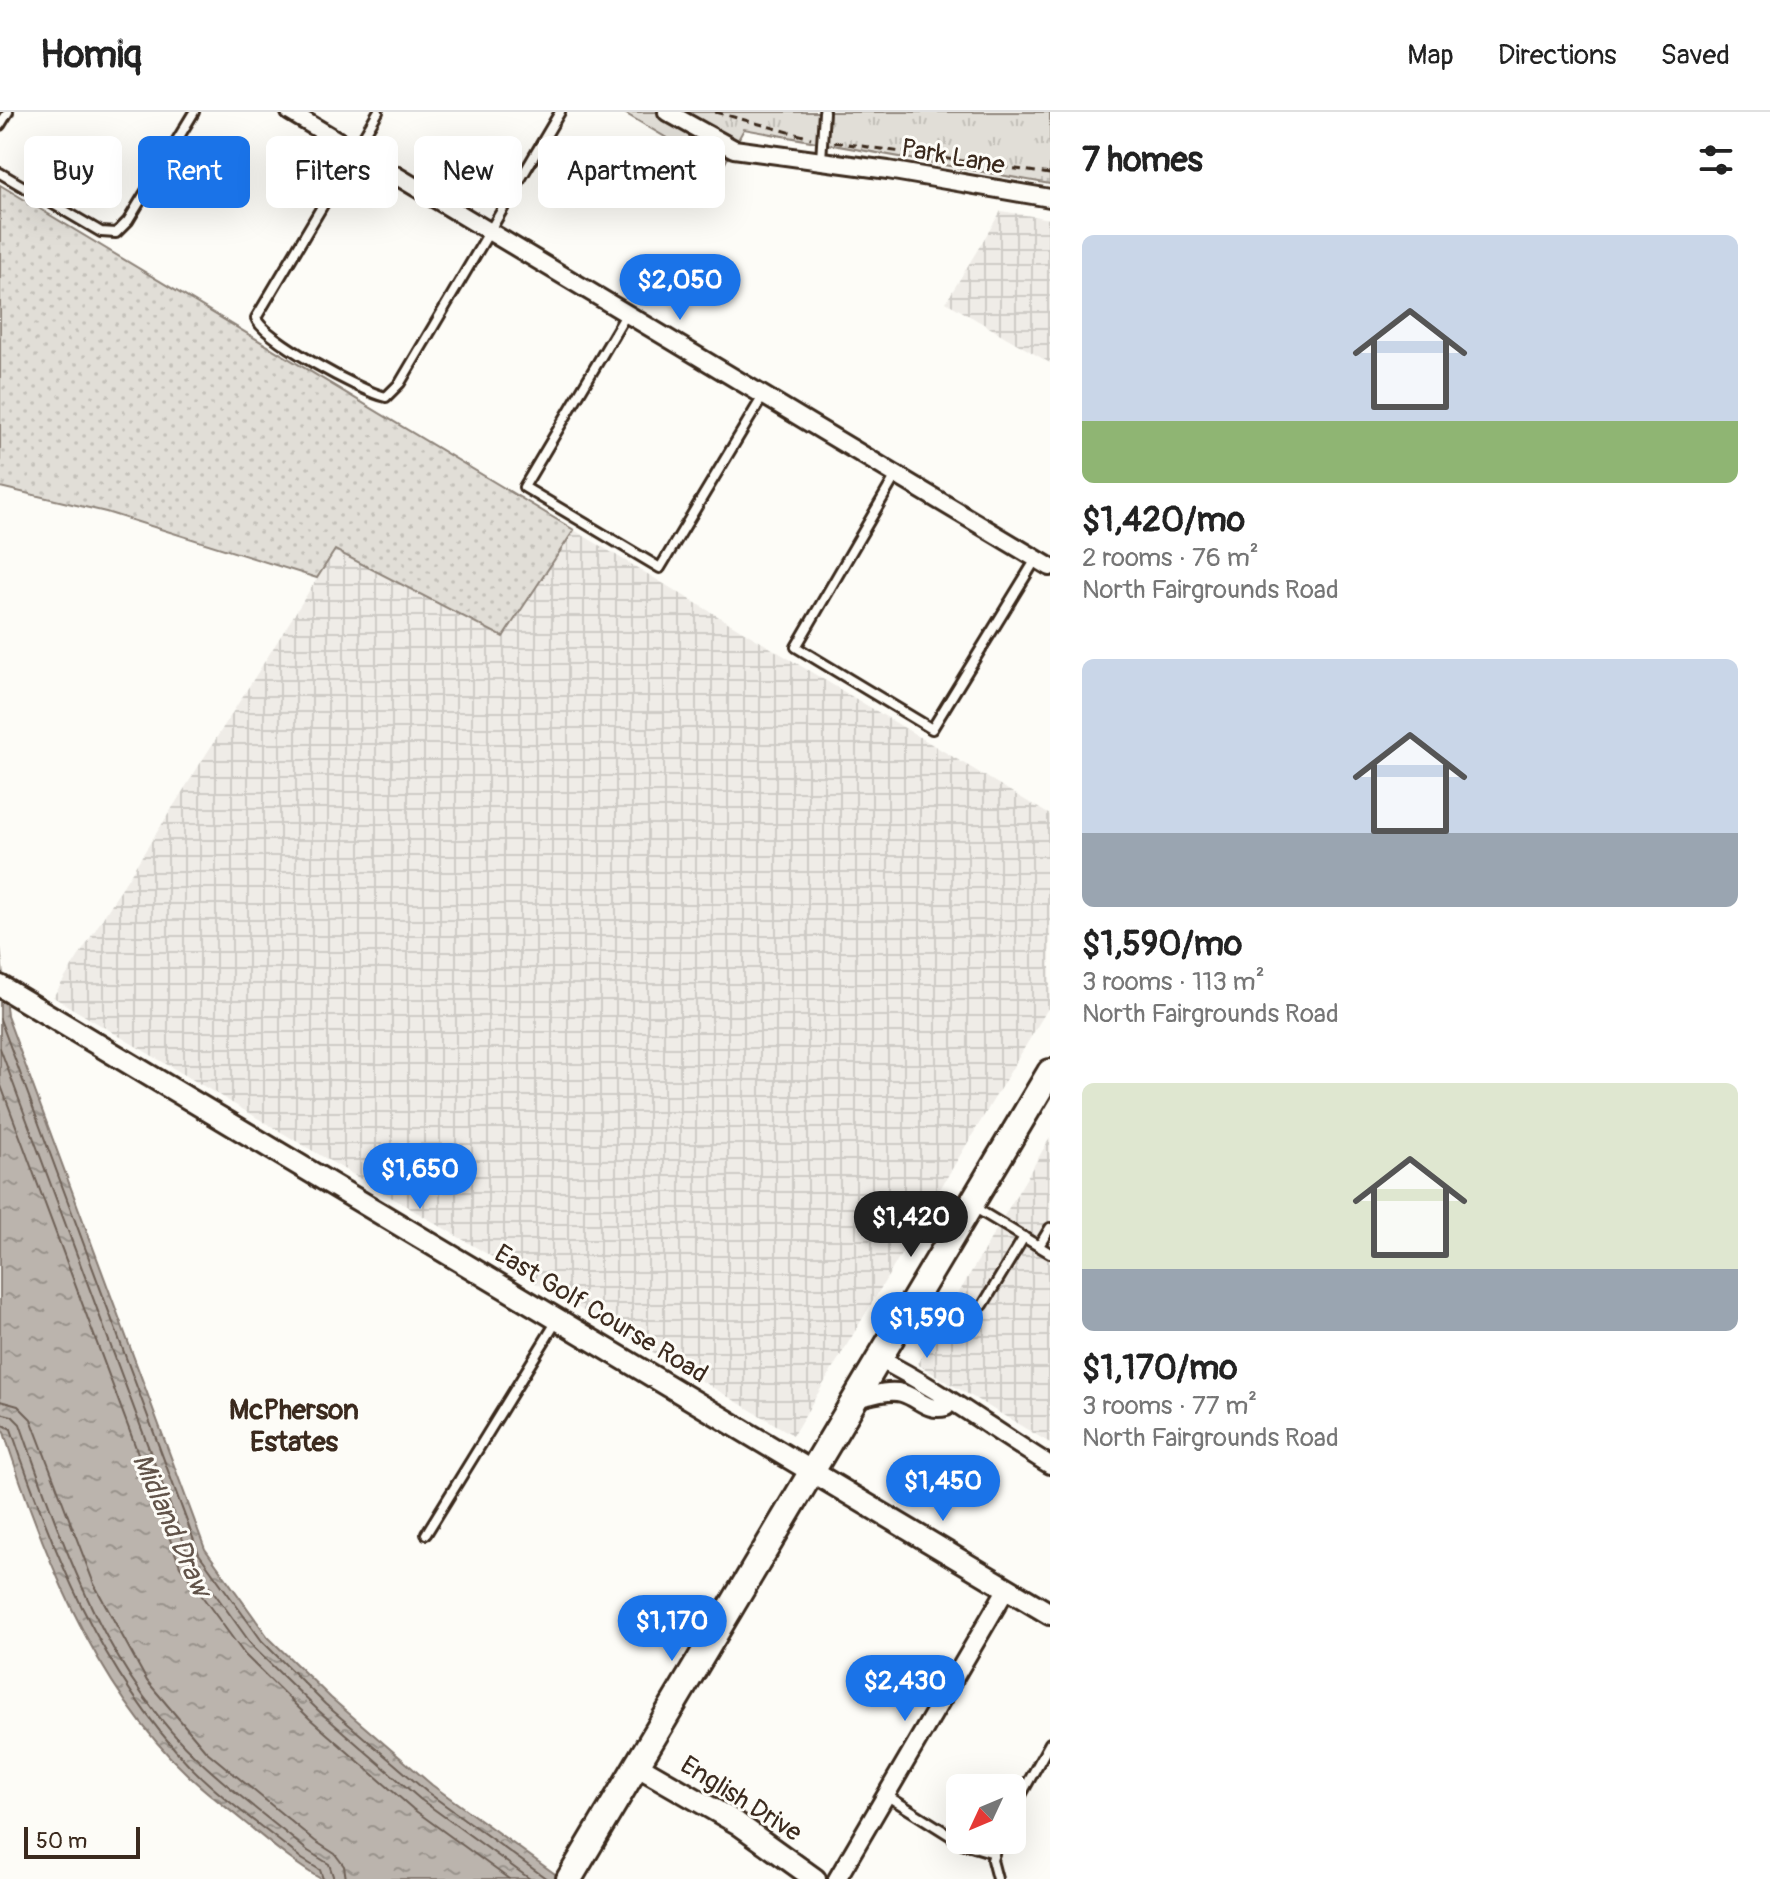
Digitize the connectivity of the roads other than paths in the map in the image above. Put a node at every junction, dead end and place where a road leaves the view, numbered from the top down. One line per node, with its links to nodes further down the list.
1 (8, 112): 8 (lane)
2 (194, 112): 12 (lane)
3 (290, 112): 9 (street)
4 (378, 112): 10 (lane)
5 (560, 112): 16 (lane)
6 (667, 112): 11 (street, Park Lane)
7 (824, 112): 11 (lane)
8 (0, 125)
9 (330, 136)
10 (363, 136)
11 (821, 160): 14 (street, Park Lane)
12 (0, 173)
13 (398, 176): 16 (street)
14 (1050, 198)
15 (319, 208): 16 (lane)
16 (491, 232): 17 (street)
17 (627, 313): 18 (street); 18 (lane)
18 (763, 395): 19 (street)
19 (896, 475): 20 (street); 20 (lane)
20 (1043, 563)
21 (0, 986): 29 (street, East Golf Course Road)
22 (1050, 1072): 23 (main road)
23 (971, 1206): 25 (lane); 30 (main road)
24 (1050, 1228): 26 (lane)
25 (1024, 1237): 26 (lane); 28 (lane)
26 (1039, 1246): 27 (lane)
27 (1050, 1253)
28 (983, 1305)
29 (558, 1319): 34 (street, East Golf Course Road); 35 (lane)
30 (879, 1359): 31 (main road); 32 (street)
31 (856, 1399): 32 (street); 34 (main road)
32 (949, 1401): 33 (street)
33 (1050, 1465)
34 (813, 1471): 36 (street, East Golf Course Road); 39 (main road)
35 (426, 1534)
36 (1007, 1588): 37 (street, East Golf Course Road); 41 (street)
37 (1050, 1614)
38 (1050, 1743): 40 (lane)
39 (638, 1766): 44 (main road); 45 (street, English Drive)
40 (1026, 1786)
41 (886, 1795): 42 (lane); 46 (street)
42 (946, 1833)
43 (994, 1854): 47 (lane)
44 (569, 1879)
45 (815, 1879)
46 (837, 1879)
47 (997, 1879)

